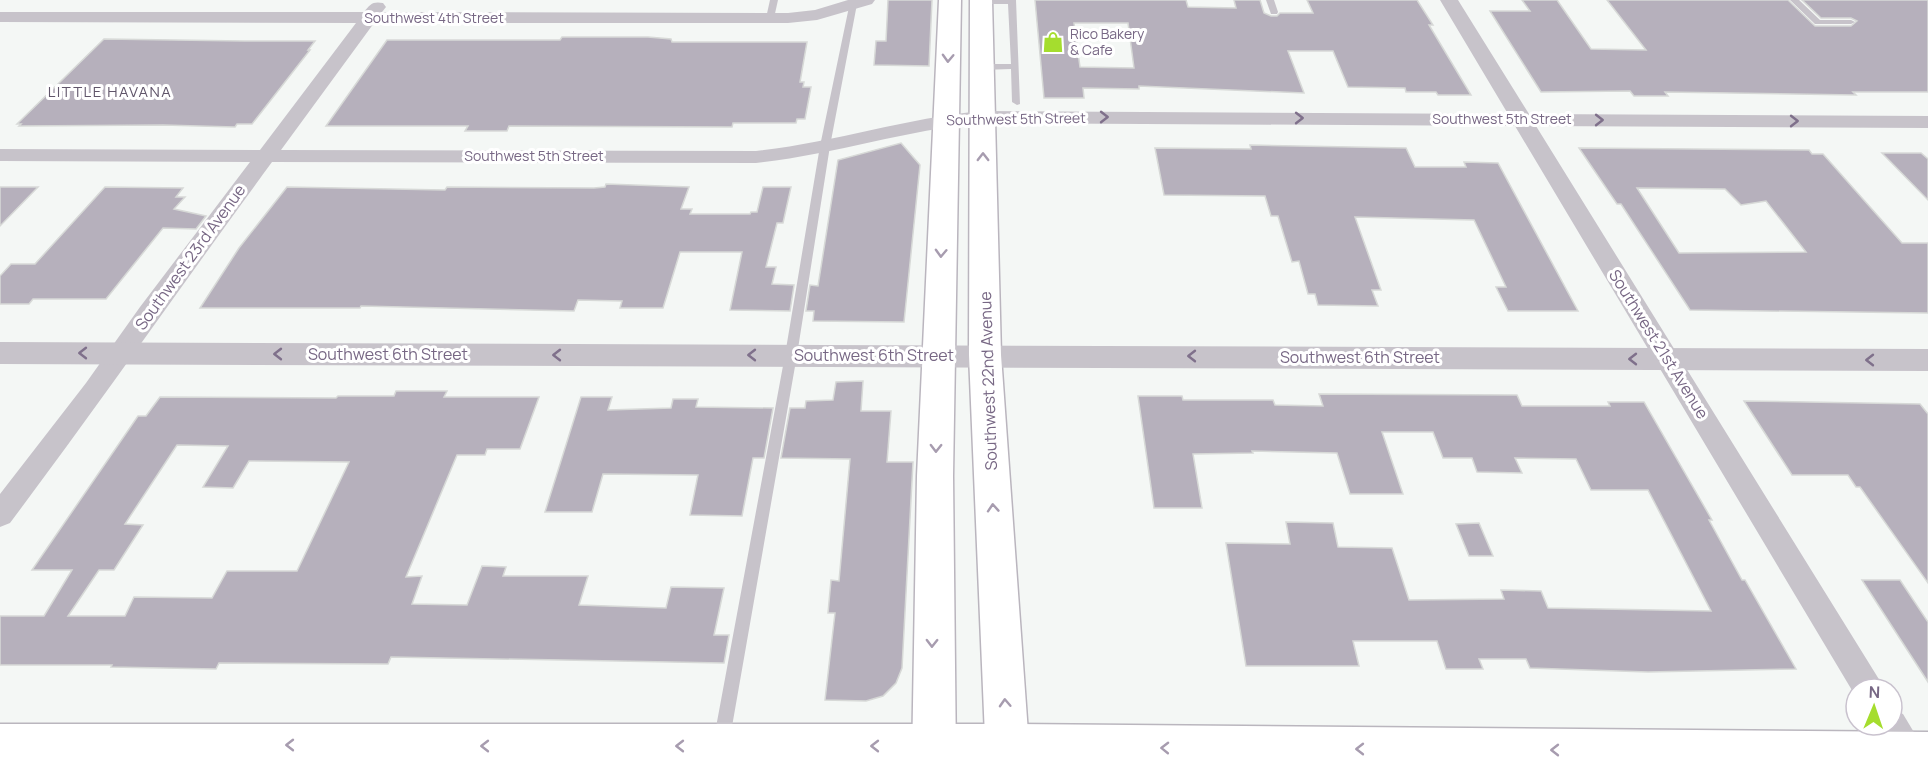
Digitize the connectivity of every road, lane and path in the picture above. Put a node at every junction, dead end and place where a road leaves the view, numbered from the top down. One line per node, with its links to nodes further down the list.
1 (774, 0): 12 (lane)
2 (950, 0): 18 (main road, one-way to 18)
3 (1270, 0): 10 (lane)
4 (1449, 0): 19 (street, Southwest 21st Avenue)
5 (1794, 0): 13 (lane)
6 (981, 1): 7 (lane); 15 (main road, Southwest 22nd Avenue)
7 (1012, 1): 14 (lane)
8 (859, 2): 12 (street, Southwest 4th Street); 21 (lane)
9 (376, 9): 11 (street, Southwest 4th Street); 12 (street, Southwest 4th Street); 23 (street, Southwest 23rd Avenue)
10 (1274, 12)
11 (0, 17)
12 (770, 18)
13 (1851, 22)
14 (1016, 66): 15 (lane); 16 (lane)
15 (982, 67): 17 (main road, Southwest 22nd Avenue)
16 (1017, 102)
17 (982, 117): 18 (street, Southwest 5th Street); 19 (street, Southwest 5th Street, one-way to 19); 28 (main road, Southwest 22nd Avenue, one-way to 17)
18 (946, 119): 21 (street, Southwest 5th Street); 27 (main road, one-way to 27)
19 (1520, 119): 20 (street, Southwest 5th Street, one-way to 20); 29 (street, Southwest 21st Avenue)
20 (1928, 122)
21 (825, 146): 23 (street, Southwest 5th Street); 26 (lane)
22 (0, 155): 23 (street, Southwest 5th Street)
23 (265, 156): 25 (street, Southwest 23rd Avenue)
24 (0, 353): 25 (street, Southwest 6th Street, one-way to 24)
25 (120, 353): 26 (street, Southwest 6th Street, one-way to 25); 31 (street, Southwest 23rd Avenue)
26 (791, 355): 27 (street, Southwest 6th Street); 35 (lane)
27 (937, 355): 28 (street, Southwest 6th Street); 36 (main road, one-way to 36)
28 (985, 355): 29 (street, Southwest 6th Street, one-way to 28); 37 (main road, Southwest 22nd Avenue, one-way to 28)
29 (1669, 359): 30 (street, Southwest 6th Street, one-way to 29); 32 (street, Southwest 21st Avenue)
30 (1928, 360)
31 (0, 515)
32 (1862, 677)
33 (0, 745): 35 (main road, one-way to 33)
34 (1909, 748): 38 (main road, one-way to 38)
35 (729, 751): 36 (main road, one-way to 35)
36 (934, 753): 37 (main road)
37 (1008, 753): 38 (main road)
38 (1106, 754)

